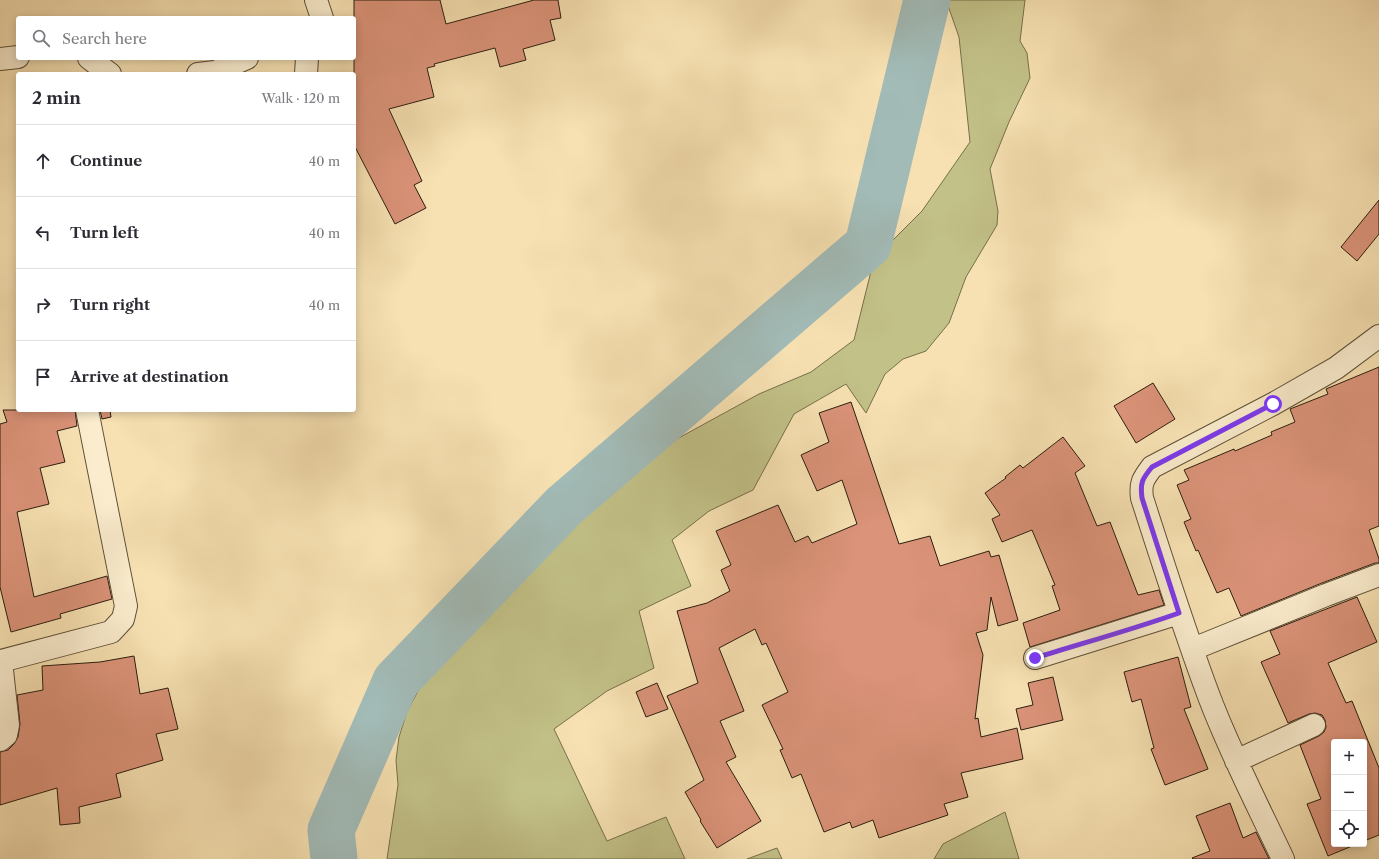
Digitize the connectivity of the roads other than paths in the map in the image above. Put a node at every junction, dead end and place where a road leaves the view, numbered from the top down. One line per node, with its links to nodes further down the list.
1 (316, 0): 2 (street)
2 (321, 16)
3 (16, 57): 4 (street)
4 (0, 59)
5 (92, 60): 8 (street)
6 (242, 60): 9 (street)
7 (306, 60): 10 (street)
8 (107, 72)
9 (215, 72)
10 (306, 72)
11 (1379, 336): 14 (street)
12 (87, 412): 17 (street)
13 (1379, 575): 15 (street)
14 (1179, 613): 15 (street); 16 (street)
15 (1192, 648): 20 (street)
16 (1035, 658)
17 (0, 661): 19 (street)
18 (1314, 725): 20 (street)
19 (0, 740)
20 (1236, 761): 21 (street)
21 (1283, 859)

